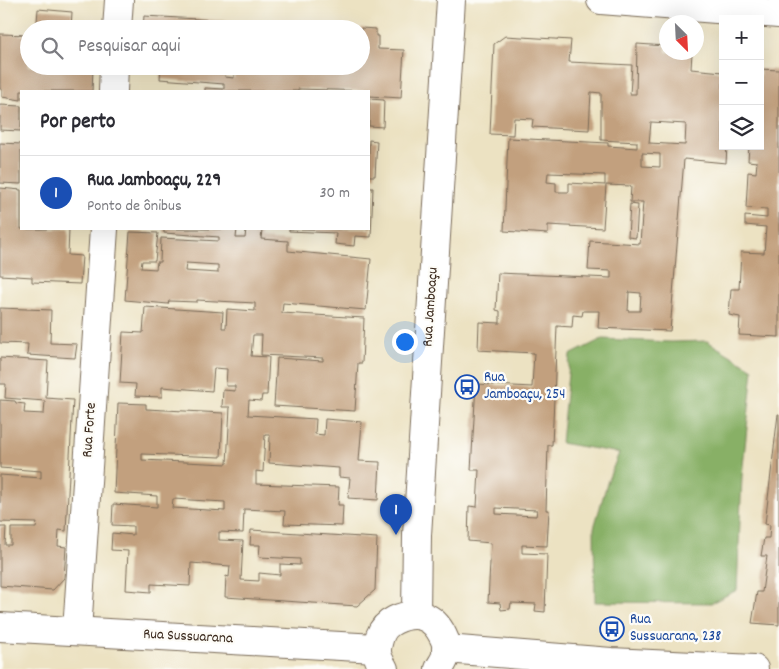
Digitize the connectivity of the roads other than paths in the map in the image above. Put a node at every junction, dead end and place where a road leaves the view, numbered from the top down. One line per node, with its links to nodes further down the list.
1 (119, 0): 5 (street)
2 (451, 0): 9 (street, Rua Jamboaçu)
3 (600, 0): 4 (street)
4 (779, 14)
5 (118, 20)
6 (114, 75): 7 (street)
7 (113, 90)
8 (104, 230): 11 (street, Rua Forte)
9 (416, 614): 12 (street); 13 (street)
10 (0, 627): 11 (street, Rua Sussuarana)
11 (77, 631): 12 (street, Rua Sussuarana)
12 (380, 658)
13 (442, 659): 14 (street)
14 (746, 669): 15 (street)
15 (754, 669)

